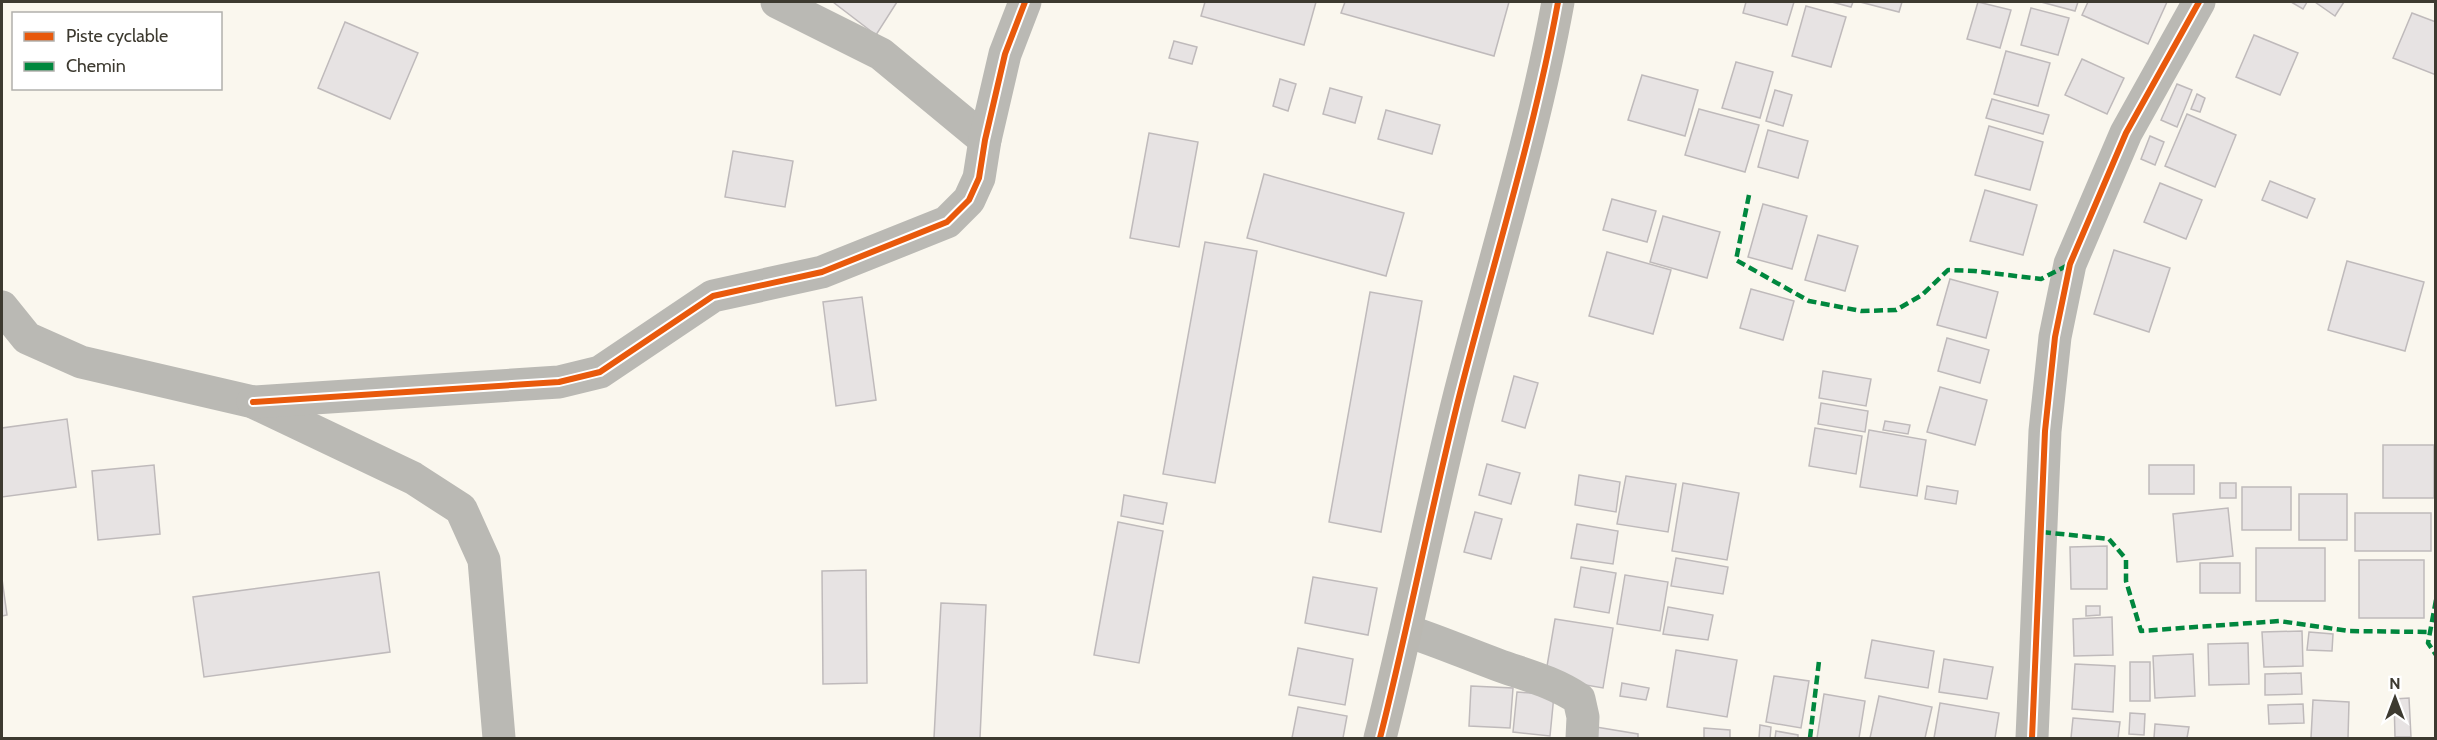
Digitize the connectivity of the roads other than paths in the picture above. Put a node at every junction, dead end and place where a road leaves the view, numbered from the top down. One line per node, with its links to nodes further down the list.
1 (777, 2): 5 (street)
2 (1025, 2): 5 (street)
3 (1558, 2): 8 (street)
4 (2199, 2): 12 (street)
5 (985, 140): 7 (street)
6 (2, 307): 7 (street)
7 (253, 402): 9 (street)
8 (1407, 631): 10 (street); 11 (street)
9 (499, 738)
10 (1380, 738)
11 (1582, 738)
12 (2032, 738)

